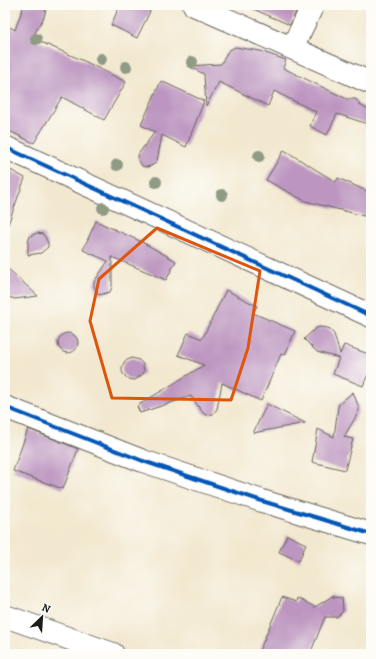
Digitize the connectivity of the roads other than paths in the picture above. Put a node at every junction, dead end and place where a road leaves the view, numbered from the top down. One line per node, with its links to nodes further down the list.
1 (194, 5): 3 (street)
2 (312, 5): 3 (street)
3 (292, 48): 4 (street)
4 (371, 83)
5 (5, 147): 6 (street)
6 (371, 316)
7 (5, 407): 8 (street)
8 (371, 534)
9 (5, 616): 10 (street)
10 (113, 654)

